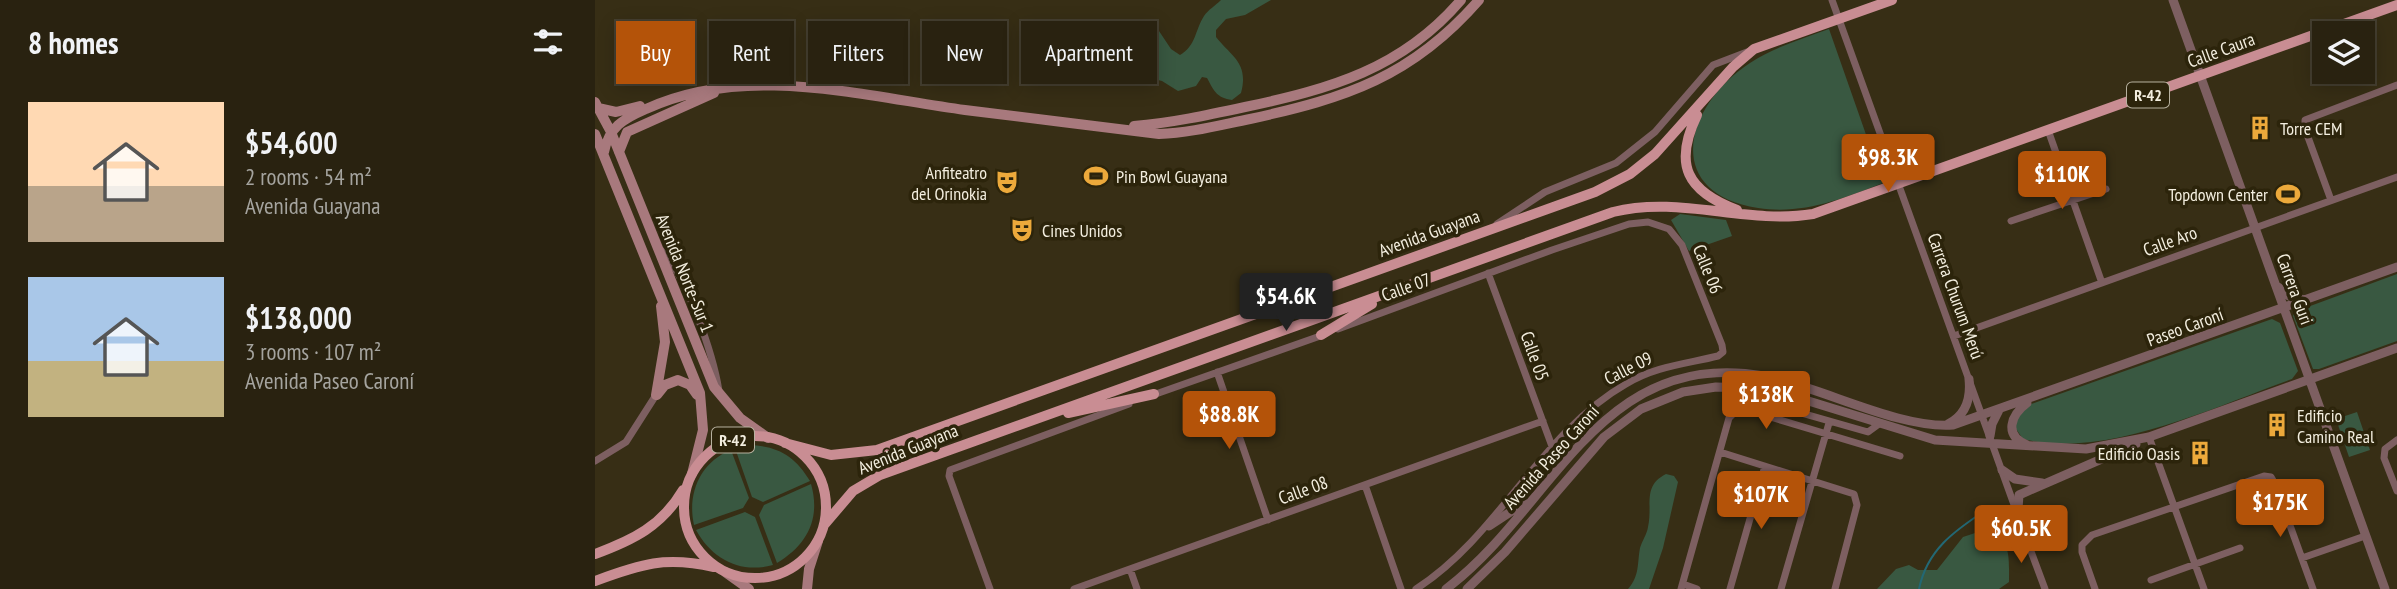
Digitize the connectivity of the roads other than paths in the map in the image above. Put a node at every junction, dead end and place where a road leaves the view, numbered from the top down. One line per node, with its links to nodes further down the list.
1 (1461, 0): 8 (main road)
2 (1479, 0): 9 (main road)
3 (1832, 0): 7 (street, Carrera Churum Merú)
4 (1892, 0): 7 (main road, R-42)
5 (2173, 0): 11 (street, Carrera Guri)
6 (2397, 5): 11 (main road, Calle Caura / R-42)
7 (1839, 19): 10 (main road, Avenida Guayana / R-42); 26 (street, Carrera Churum Merú)
8 (1441, 21): 9 (main road); 14 (main road)
9 (1450, 30): 18 (main road)
10 (1754, 49): 15 (main road, Avenida Guayana / R-42); 34 (street)
11 (2201, 76): 20 (main road, Calle Caura / R-42); 33 (street, Carrera Guri)
12 (2397, 85): 29 (street)
13 (717, 91): 16 (main road); 19 (main road); 24 (main road)
14 (1302, 95): 18 (main road); 19 (main road)
15 (1709, 95): 30 (main road); 34 (main road, Avenida Guayana / R-42)
16 (678, 96): 17 (main road); 21 (main road)
17 (596, 105): 21 (main road, Avenida Norte-Sur 1)
18 (1306, 106): 19 (main road)
19 (1119, 127)
20 (2048, 131): 26 (main road, Calle Caura / R-42); 28 (street)
21 (611, 132): 23 (main road); 24 (main road, Avenida Norte-Sur 1)
22 (595, 134): 23 (main road, Avenida Norte-Sur 1)
23 (604, 152): 40 (main road, Avenida Norte-Sur 1)
24 (619, 152): 64 (main road, Avenida Norte-Sur 1)
25 (2397, 177): 29 (street, Calle Aro)
26 (1899, 184): 30 (main road, Avenida Guayana / R-42); 44 (street, Carrera Churum Merú)
27 (2106, 189): 28 (street)
28 (2073, 200): 31 (street); 37 (street)
29 (2331, 201): 33 (street, Calle Aro)
30 (1752, 216): 38 (main road, Avenida Guayana / R-42)
31 (2011, 222)
32 (1640, 223): 36 (street, Calle 07); 46 (street, Calle 06)
33 (2256, 228): 37 (street, Calle Aro); 39 (street, Carrera Guri)
34 (1487, 231): 67 (main road, Avenida Guayana / R-42)
35 (2397, 267): 41 (street, Paseo Caroní)
36 (1488, 273): 43 (street, Calle 07); 57 (street, Calle 05)
37 (2102, 283): 44 (street, Calle Aro)
38 (1407, 285): 43 (main road); 58 (main road, Avenida Guayana / R-42)
39 (2276, 285): 41 (street); 42 (street, Carrera Guri)
40 (657, 286): 52 (main road); 54 (main road, Avenida Norte-Sur 1)
41 (2310, 299): 42 (street, Paseo Caroní)
42 (2285, 308): 49 (street, Carrera Guri); 53 (street, Paseo Caroní)
43 (1321, 335): 47 (street, Calle 07)
44 (1954, 336): 48 (street, Carrera Churum Merú)
45 (2397, 348): 49 (street)
46 (1723, 352): 69 (street, Calle 09)
47 (1217, 372): 51 (street, Calle 07); 84 (street)
48 (1969, 379): 56 (street, Carrera Churum Merú); 61 (street)
49 (2311, 379): 63 (street); 88 (street, Carrera Guri)
50 (1748, 387): 59 (street); 60 (street, Avenida Paseo Caroní); 107 (street, Avenida Paseo Caroní)
51 (1154, 394): 58 (main road); 101 (street, Calle 07)
52 (656, 395): 54 (main road); 72 (street)
53 (2038, 397): 55 (street, Paseo Caroní); 68 (street)
54 (703, 404): 75 (main road, Avenida Norte-Sur 1)
55 (1999, 410): 56 (street, Paseo Caroní); 65 (street)
56 (1983, 416): 61 (street, Avenida Paseo Caroní); 65 (street, Carrera Churum Merú)
57 (1543, 421): 69 (street, Calle 05); 78 (street, Calle 08)
58 (1024, 423): 85 (main road, Avenida Guayana / R-42)
59 (1829, 423): 60 (street); 62 (street)
60 (1879, 424): 65 (street, Avenida Paseo Caroní)
61 (1943, 426): 80 (street, Avenida Paseo Caroní)
62 (1826, 435): 70 (street); 71 (street); 76 (street)
63 (2149, 437): 68 (street); 77 (street); 83 (street)
64 (768, 438): 67 (main road, R-42); 75 (main road, R-42)
65 (1992, 440): 68 (street); 74 (street, Carrera Churum Merú)
66 (2397, 440): 81 (street)
67 (785, 443): 85 (main road, R-42)
68 (2038, 448)
69 (1553, 449): 86 (street, Calle 09)
70 (1720, 452): 73 (street); 98 (street)
71 (1900, 456)
72 (595, 461)
73 (1765, 466): 76 (street); 109 (street)
74 (2002, 470): 77 (street); 87 (street, Carrera Churum Merú)
75 (691, 478): 91 (main road, R-42); 95 (main road)
76 (1813, 481): 110 (street); 111 (street)
77 (2044, 482): 87 (street)
78 (1365, 485): 84 (street, Calle 08); 104 (street)
79 (2317, 487): 82 (street)
80 (1541, 488): 86 (street); 106 (street, Avenida Paseo Caroní)
81 (2397, 491)
82 (2281, 499): 83 (street); 92 (street)
83 (2174, 506): 93 (street); 113 (street)
84 (1268, 520): 94 (street, Calle 08)
85 (824, 525): 89 (main road, R-42)
86 (1489, 526): 105 (street, Calle 09)
87 (2024, 532): 112 (street)
88 (2365, 536): 92 (street); 116 (street, Carrera Guri)
89 (818, 541): 95 (main road, R-42); 100 (main road)
90 (2239, 548): 93 (street)
91 (595, 554)
92 (2302, 558): 115 (street)
93 (2195, 564): 96 (street); 114 (street)
94 (1130, 569): 102 (street, Calle 08); 103 (street)
95 (721, 570): 97 (main road, R-42); 99 (main road)
96 (2151, 580)
97 (595, 581)
98 (1682, 587): 108 (street)
99 (749, 589)
100 (807, 589)
101 (990, 589)
102 (1074, 589)
103 (1137, 589)
104 (1401, 589)
105 (1416, 589)
106 (1446, 589)
107 (1467, 589)
108 (1697, 589)
109 (1730, 589)
110 (1781, 589)
111 (1835, 589)
112 (2045, 589)
113 (2095, 589)
114 (2204, 589)
115 (2313, 589)
116 (2385, 589)

